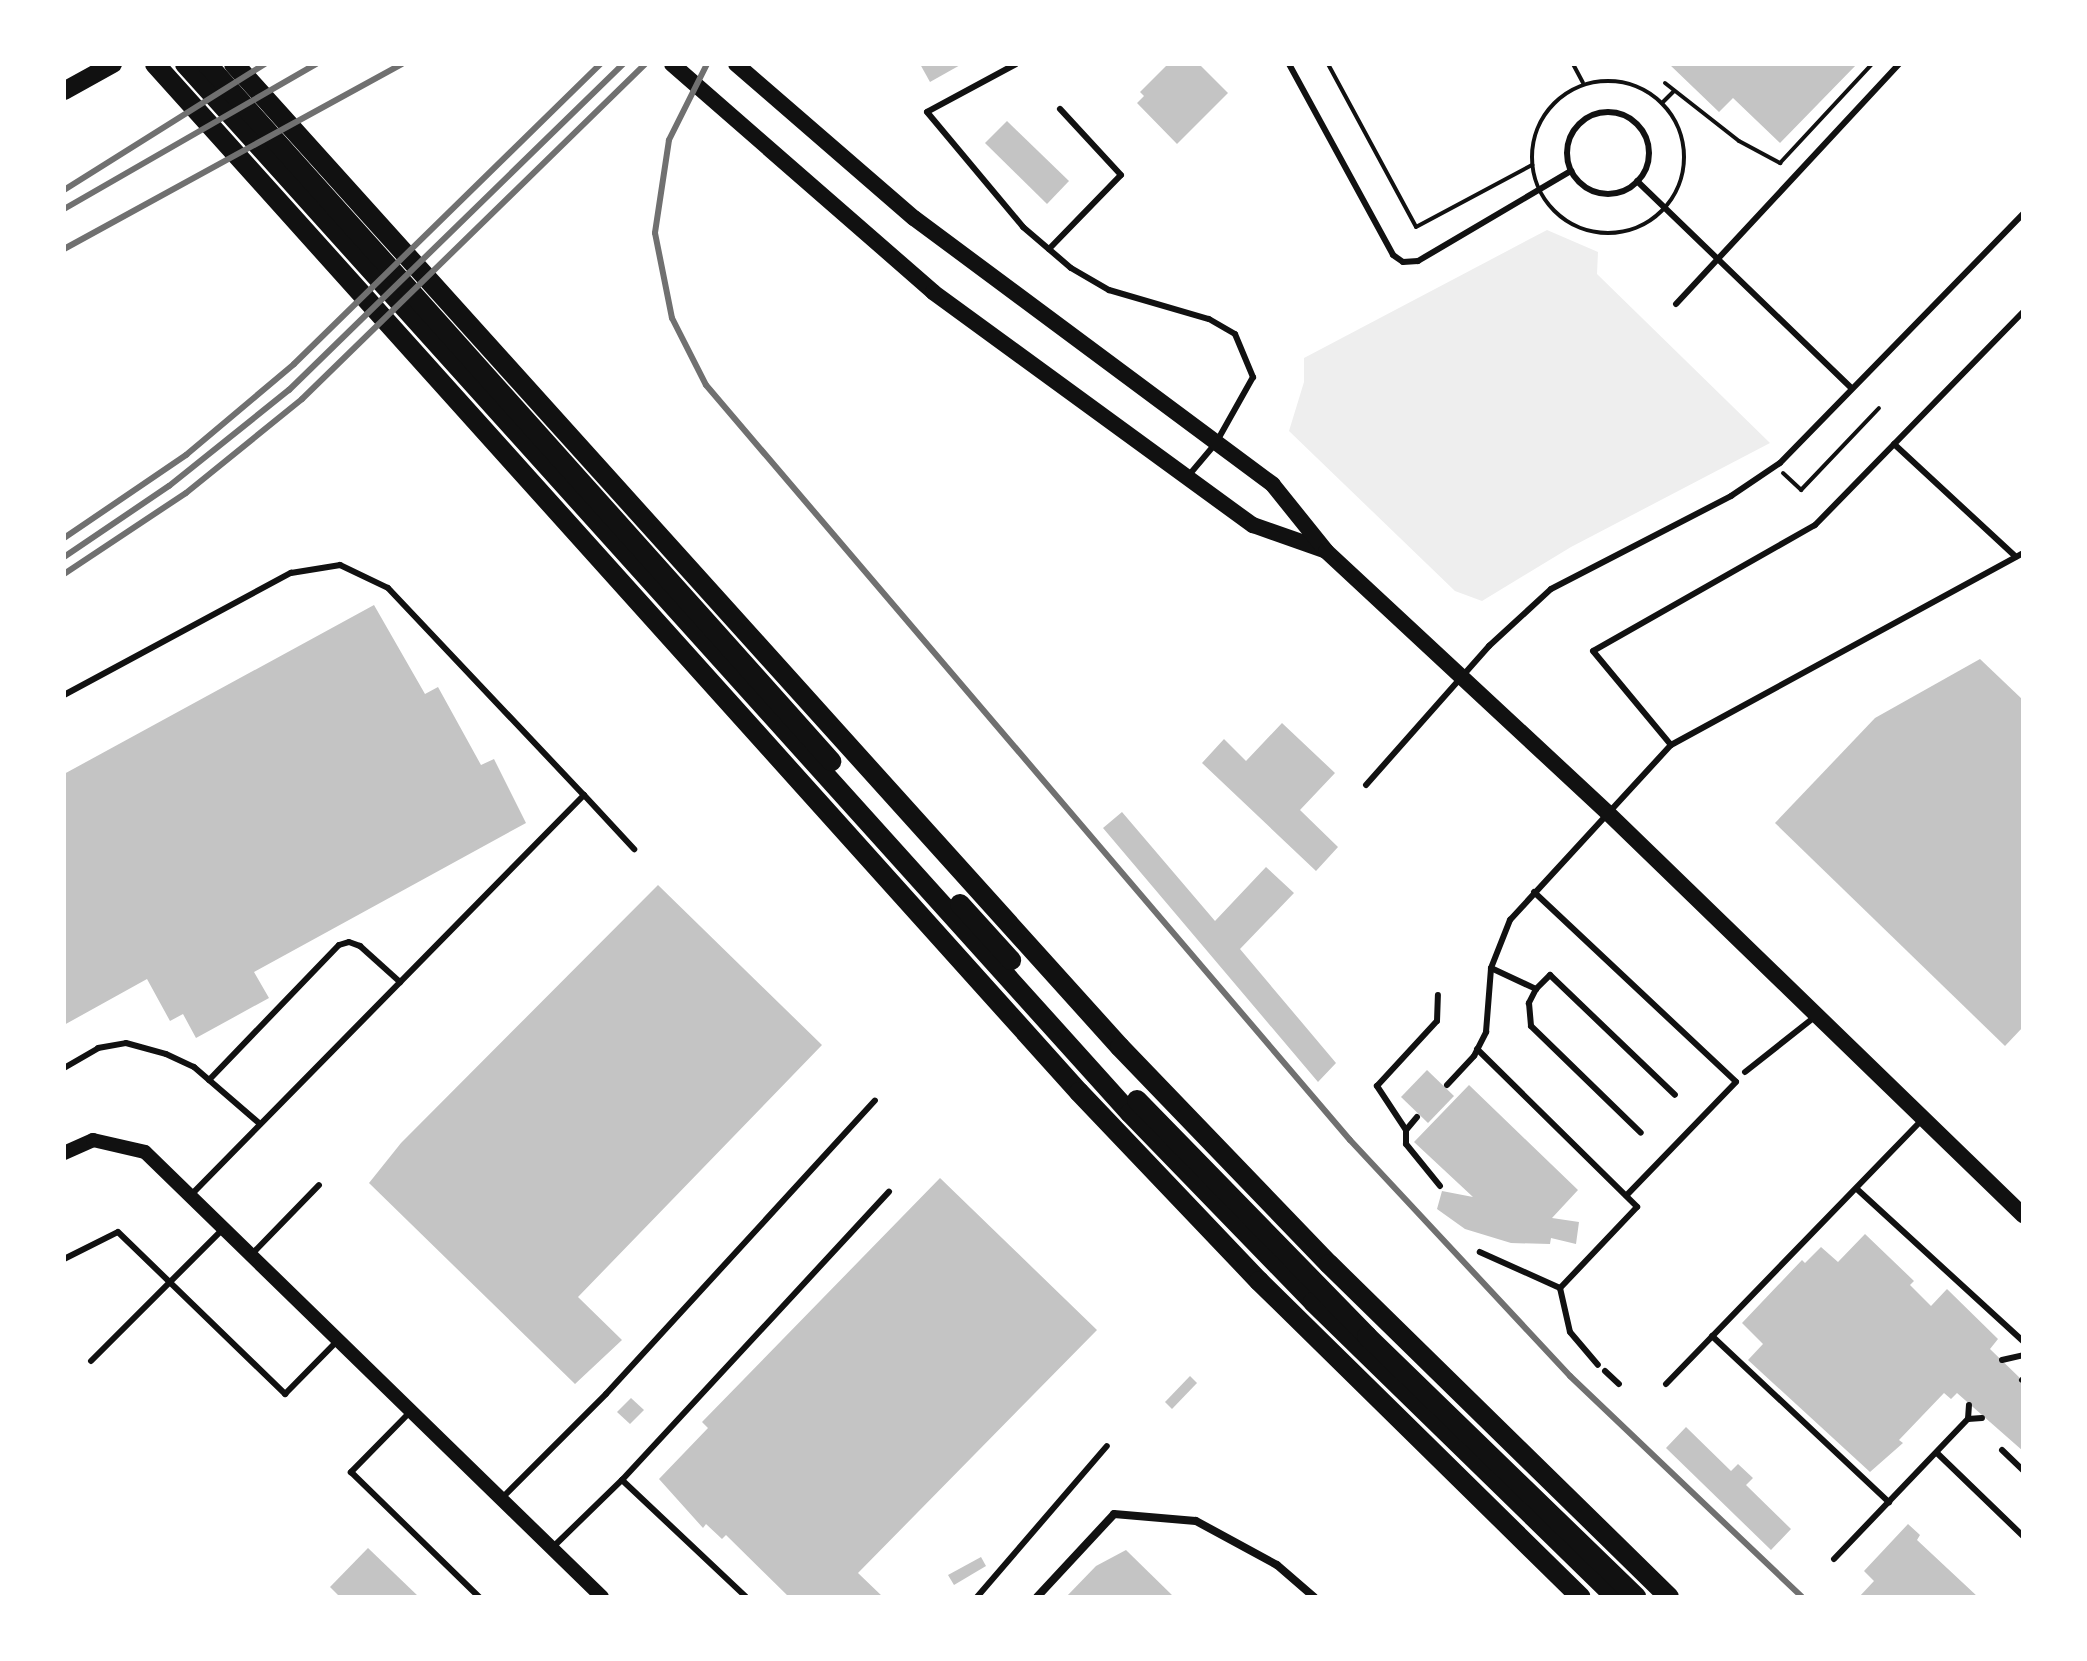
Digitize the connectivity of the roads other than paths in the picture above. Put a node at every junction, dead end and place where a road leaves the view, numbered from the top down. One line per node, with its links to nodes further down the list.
1 (113, 64): 11 (main road)
2 (155, 64): 96 (highway)
3 (185, 64): 21 (highway)
4 (207, 64): 21 (highway)
5 (234, 64): 99 (highway)
6 (672, 64): 24 (main road)
7 (736, 64): 22 (main road)
8 (1016, 64): 16 (lane)
9 (1289, 64): 13 (lane)
10 (1899, 64): 17 (lane)
11 (64, 91)
12 (1060, 109): 16 (lane)
13 (1571, 171): 14 (lane); 14 (lane)
14 (1637, 181): 17 (lane)
15 (2023, 214): 20 (lane)
16 (1049, 249): 22 (lane)
17 (1717, 259): 18 (lane); 20 (lane)
18 (1676, 304)
19 (2023, 312): 23 (lane)
20 (1851, 388): 27 (lane)
21 (522, 427): 97 (highway); 98 (highway)
22 (1216, 443): 24 (lane); 25 (main road)
23 (1894, 444): 26 (lane); 29 (lane)
24 (1187, 477): 25 (main road)
25 (1326, 551): 27 (main road)
26 (2020, 555): 29 (lane)
27 (1464, 680): 30 (lane); 32 (main road)
28 (64, 695): 31 (lane)
29 (1671, 745): 32 (lane)
30 (1366, 785)
31 (584, 795): 33 (lane); 36 (lane)
32 (1608, 813): 34 (lane); 39 (main road)
33 (634, 849)
34 (1534, 892): 35 (lane); 42 (lane)
35 (1491, 968): 37 (lane); 40 (lane)
36 (400, 982): 43 (lane); 49 (lane)
37 (1536, 989): 45 (lane); 51 (lane)
38 (1438, 995): 50 (lane)
39 (1816, 1016): 42 (lane); 48 (main road)
40 (1477, 1049): 44 (lane); 58 (lane)
41 (64, 1068): 43 (lane)
42 (1740, 1077): 58 (lane)
43 (209, 1080): 49 (lane)
44 (1447, 1085)
45 (1675, 1095)
46 (875, 1100): 85 (lane)
47 (1417, 1117): 50 (lane)
48 (1923, 1119): 55 (lane); 59 (main road)
49 (260, 1124): 57 (lane)
50 (1406, 1130): 54 (lane)
51 (1641, 1133)
52 (64, 1153): 57 (street)
53 (319, 1185): 62 (lane)
54 (1440, 1186)
55 (1858, 1190): 66 (lane); 68 (lane)
56 (889, 1192): 84 (lane)
57 (190, 1196): 60 (street)
58 (1626, 1196): 65 (lane)
59 (2023, 1215)
60 (223, 1229): 62 (street); 64 (lane)
61 (1480, 1252): 65 (lane)
62 (251, 1255): 67 (street)
63 (64, 1259): 64 (lane)
64 (170, 1282): 67 (lane); 71 (lane)
65 (1560, 1288): 72 (lane)
66 (1712, 1336): 75 (lane); 86 (lane)
67 (338, 1340): 77 (street)
68 (2023, 1341)
69 (2023, 1355): 70 (lane)
70 (2002, 1360)
71 (91, 1361)
72 (1598, 1365)
73 (1605, 1371): 74 (lane)
74 (1619, 1384)
75 (1666, 1384)
76 (1969, 1405): 79 (lane)
77 (411, 1411): 85 (street); 90 (lane)
78 (1982, 1418): 79 (lane)
79 (1968, 1419): 82 (lane)
80 (1107, 1446): 93 (lane)
81 (2002, 1450): 83 (lane)
82 (1937, 1453): 86 (lane); 87 (lane)
83 (2023, 1470)
84 (622, 1480): 88 (lane); 92 (lane)
85 (502, 1498): 88 (street)
86 (1889, 1502): 89 (lane)
87 (2023, 1536)
88 (552, 1548): 91 (street)
89 (1834, 1559)
90 (479, 1597)
91 (602, 1597)
92 (746, 1597)
93 (977, 1597)
94 (1037, 1597): 95 (street)
95 (1314, 1597)
96 (1581, 1597)
97 (1615, 1597)
98 (1636, 1597)
99 (1669, 1597)

